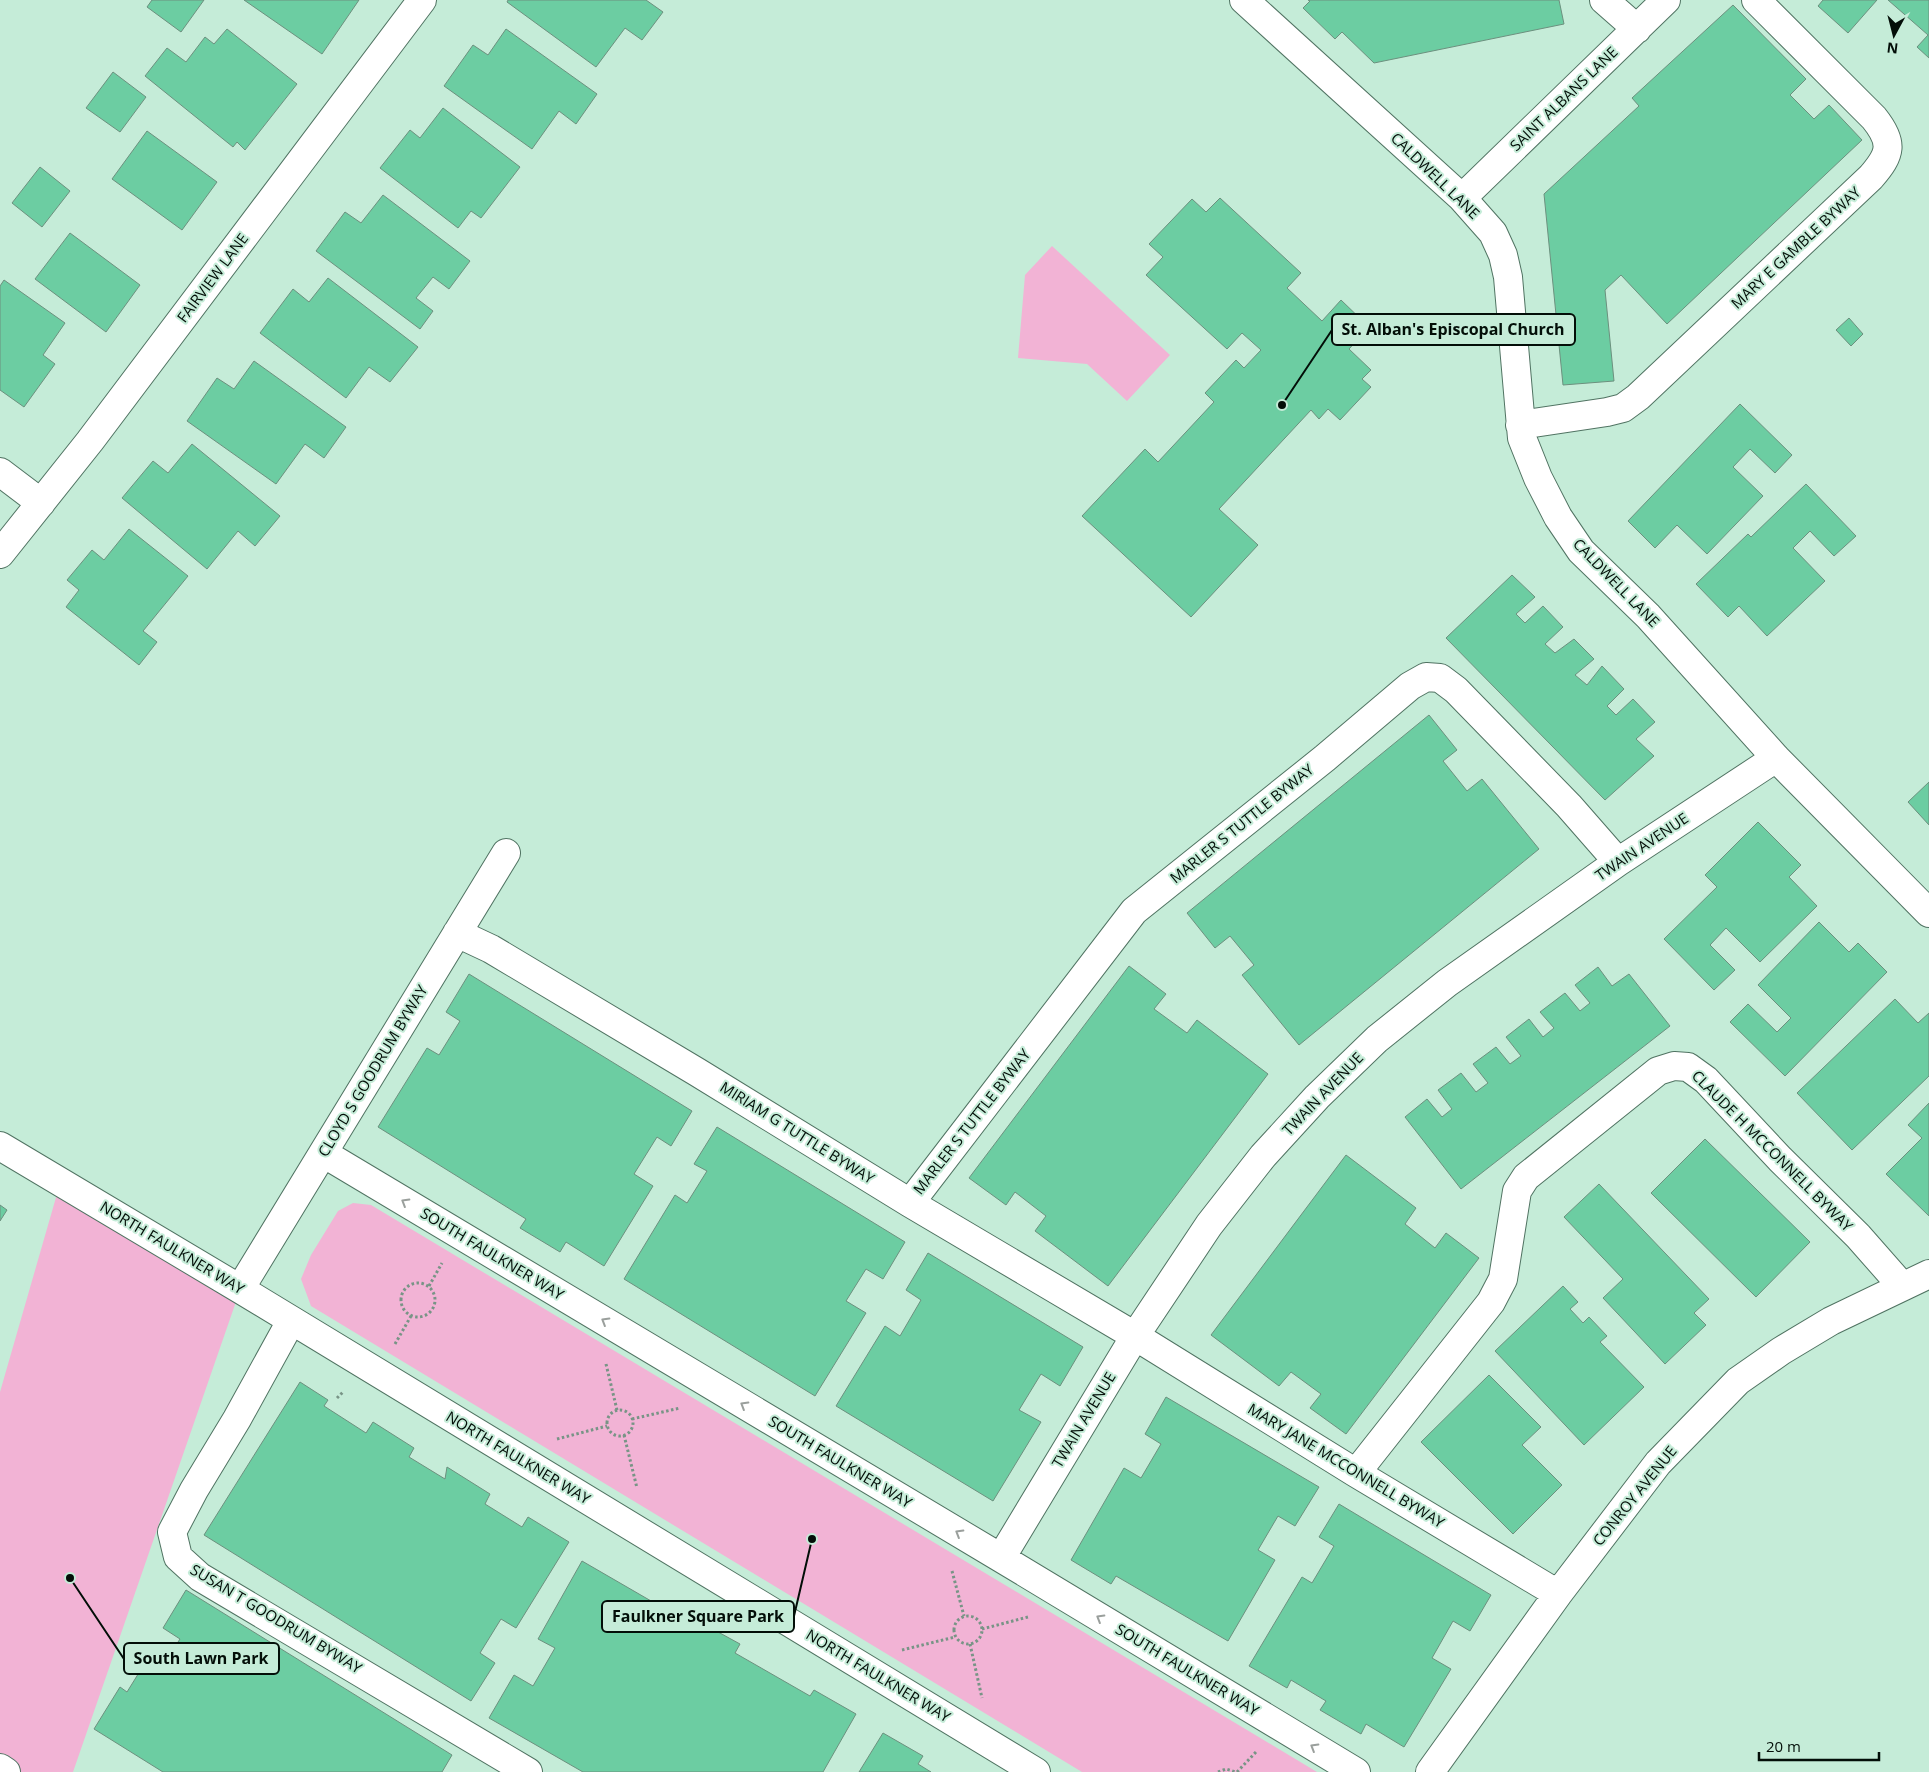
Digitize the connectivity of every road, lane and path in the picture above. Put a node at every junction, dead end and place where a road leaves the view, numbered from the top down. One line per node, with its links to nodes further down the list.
1 (422, 0): 10 (street, FAIRVIEW LANE)
2 (1244, 0): 7 (street, CALDWELL LANE)
3 (1604, 0): 6 (street)
4 (1666, 0): 6 (street, SAINT ALBANS LANE)
5 (1756, 0): 8 (street, MARY E GAMBLE BYWAY)
6 (1637, 29): 7 (street, SAINT ALBANS LANE)
7 (1462, 198): 8 (street, CALDWELL LANE)
8 (1520, 425): 12 (street, CALDWELL LANE)
9 (0, 472): 10 (street)
10 (41, 503): 11 (street, FAIRVIEW LANE)
11 (0, 554)
12 (1776, 758): 14 (street, TWAIN AVENUE); 15 (street, CALDWELL LANE)
13 (506, 853): 16 (street, CLOYD S GOODRUM BYWAY)
14 (1618, 862): 19 (street, MARLER S TUTTLE BYWAY); 25 (street, TWAIN AVENUE)
15 (1929, 912)
16 (457, 933): 18 (street, CLOYD S GOODRUM BYWAY); 19 (street, MIRIAM G TUTTLE BYWAY)
17 (0, 1146): 22 (street, NORTH FAULKNER WAY)
18 (323, 1153): 22 (street, CLOYD S GOODRUM BYWAY); 29 (street, SOUTH FAULKNER WAY, one-way to 18)
19 (910, 1203): 25 (street, MIRIAM G TUTTLE BYWAY)
20 (1929, 1274): 21 (street, CONROY AVENUE)
21 (1902, 1286): 28 (street, CLAUDE H MCCONNELL BYWAY); 30 (street, CONROY AVENUE)
22 (240, 1289): 24 (street, NORTH FAULKNER WAY)
23 (405, 1289): 23 (path)
24 (291, 1321): 27 (street, NORTH FAULKNER WAY); 35 (street, SUSAN T GOODRUM BYWAY)
25 (1135, 1336): 28 (street, MARY JANE MCCONNELL BYWAY); 29 (street, TWAIN AVENUE)
26 (607, 1426): 26 (path); 27 (path)
27 (534, 1468): 32 (street, NORTH FAULKNER WAY)
28 (1356, 1472): 30 (street, MARY JANE MCCONNELL BYWAY)
29 (1001, 1558): 39 (street, SOUTH FAULKNER WAY, one-way to 29)
30 (1558, 1594): 40 (street, CONROY AVENUE)
31 (970, 1644): 31 (path); 32 (path)
32 (964, 1728): 36 (street, NORTH FAULKNER WAY)
33 (0, 1768): 34 (street)
34 (6, 1772)
35 (528, 1772)
36 (1036, 1772)
37 (1218, 1772): 38 (path)
38 (1236, 1772)
39 (1356, 1772)
40 (1430, 1772)

